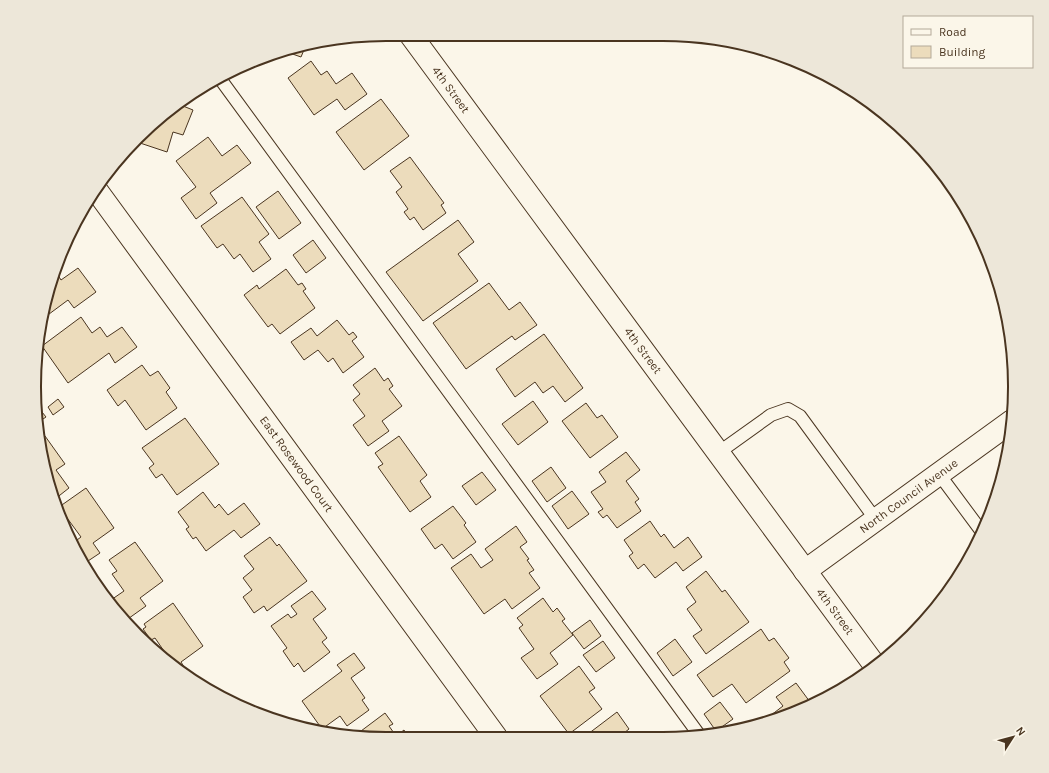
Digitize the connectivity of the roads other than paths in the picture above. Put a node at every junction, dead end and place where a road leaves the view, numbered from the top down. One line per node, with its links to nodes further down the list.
1 (415, 41): 5 (street, 4th Street)
2 (223, 83): 11 (lane)
3 (99, 194): 12 (street, East Rosewood Court)
4 (1006, 426): 6 (street, North Council Avenue)
5 (718, 452): 7 (lane); 9 (street, 4th Street)
6 (939, 474): 7 (street, North Council Avenue); 8 (lane)
7 (876, 520): 9 (street, North Council Avenue)
8 (978, 527)
9 (805, 571): 10 (street, 4th Street)
10 (872, 662)
11 (696, 730)
12 (492, 732)

